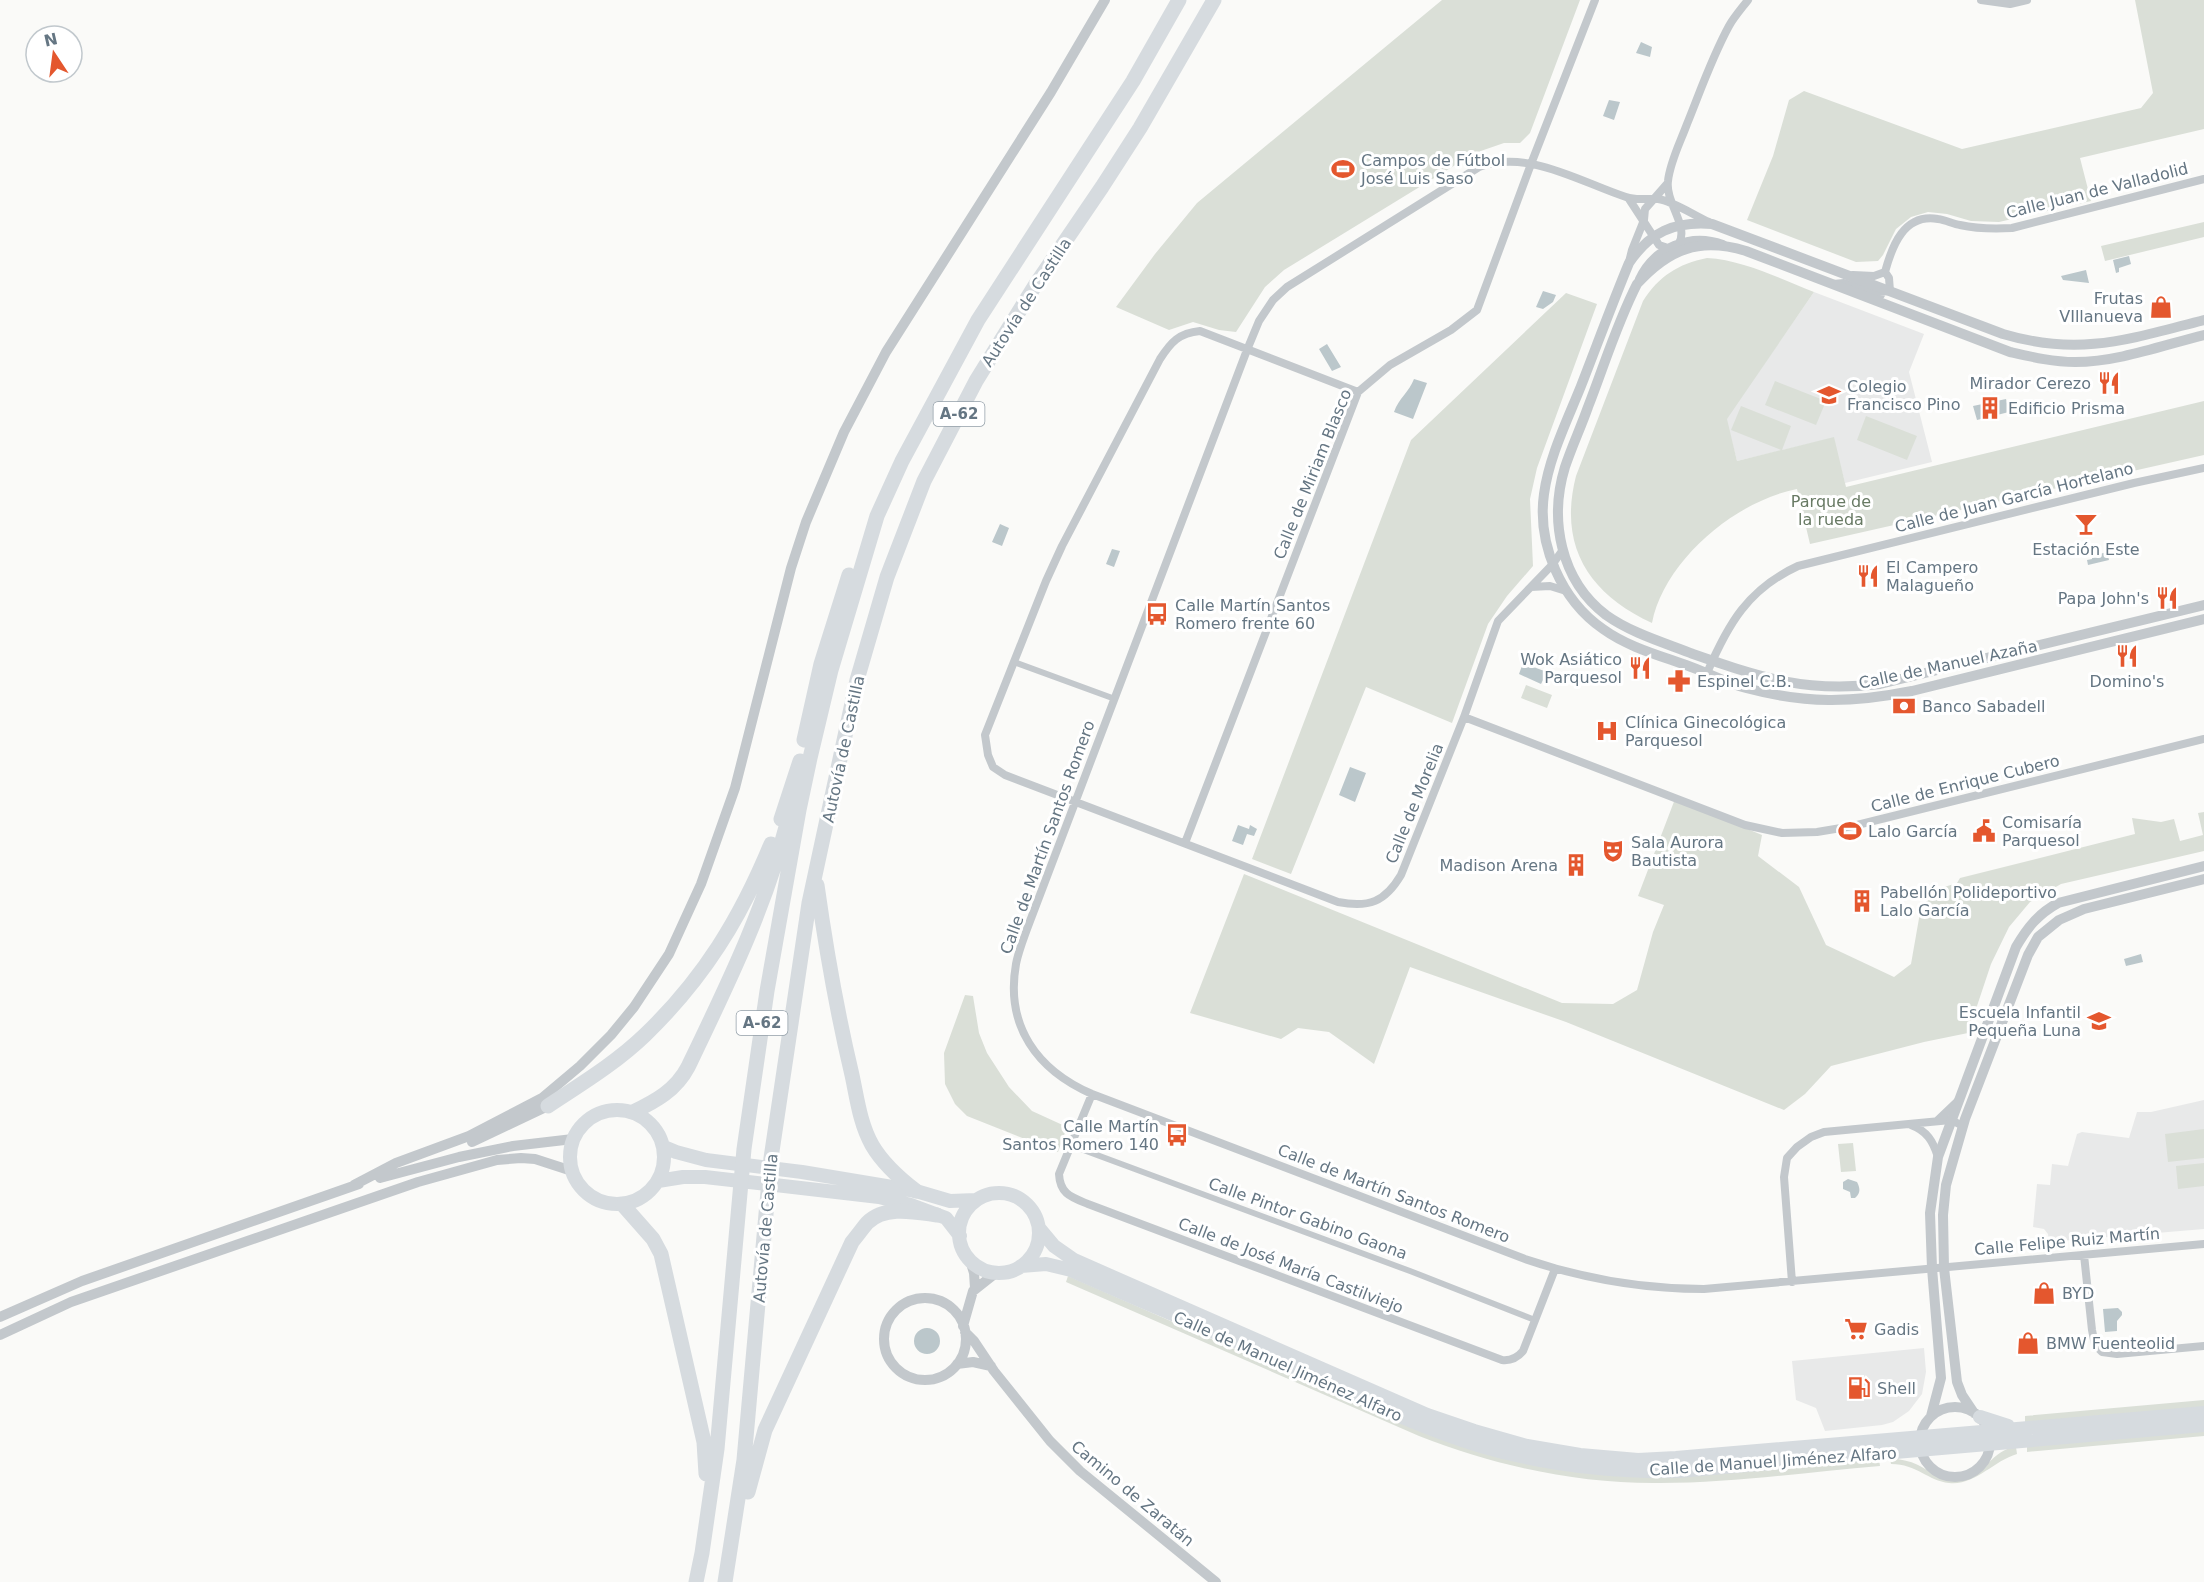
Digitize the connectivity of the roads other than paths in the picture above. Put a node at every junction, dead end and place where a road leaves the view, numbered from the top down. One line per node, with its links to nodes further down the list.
1 (1105, 0): 68 (street)
2 (1171, 0): 9 (highway)
3 (1179, 0): 9 (highway, Autovía de Castilla / A-62)
4 (1214, 0): 51 (highway, Autovía de Castilla / A-62)
5 (1595, 0): 10 (street, Calle de Miriam Blasco)
6 (1748, 0): 12 (street)
7 (1981, 0): 8 (street)
8 (2027, 0)
9 (1147, 58): 34 (highway, Autovía de Castilla / A-62)
10 (1531, 164): 13 (street, Calle de Martín Santos Romero); 31 (street, Calle de Martín Santos Romero); 32 (street, Calle de Miriam Blasco)
11 (2204, 179): 24 (street, Calle Juan de Valladolid)
12 (1667, 184): 14 (street, Calle de Manuel Azaña); 15 (street)
13 (1629, 199): 14 (street, Calle de Martín Santos Romero); 16 (street)
14 (1653, 199): 15 (street); 16 (street, Calle de Manuel Azaña)
15 (1671, 204): 17 (street); 18 (street)
16 (1644, 220): 19 (street); 23 (street, Calle de Manuel Azaña)
17 (1680, 224): 18 (street); 19 (street); 20 (street)
18 (1712, 224): 26 (street)
19 (1653, 237): 22 (street); 23 (street, Calle de Manuel Azaña)
20 (1679, 243): 21 (street); 22 (street)
21 (1729, 246): 22 (street); 25 (street)
22 (1667, 252): 35 (street, Calle de Manuel Azaña)
23 (1629, 263): 36 (street, Calle de Manuel Azaña)
24 (1885, 272): 26 (street); 27 (street)
25 (1833, 284): 26 (street); 28 (street)
26 (1875, 285): 27 (street); 28 (street)
27 (1890, 291): 29 (street)
28 (1892, 306): 30 (street)
29 (2204, 320)
30 (2204, 335)
31 (1247, 350): 32 (street, Calle de Morelia); 42 (street, Calle de Morelia); 44 (street, Calle de Martín Santos Romero)
32 (1358, 392): 49 (street, Calle de Miriam Blasco)
33 (2204, 468): 41 (street, Calle de Juan García Hortelano)
34 (877, 516): 47 (highway); 100 (highway, Autovía de Castilla / A-62)
35 (1562, 551): 36 (street, Calle de Morelia); 41 (street, Calle de Manuel Azaña)
36 (1552, 565): 37 (street, Calle de Morelia); 38 (street, Calle de Manuel Azaña)
37 (1531, 586): 38 (street); 45 (street, Calle de Morelia)
38 (1566, 591): 43 (street, Calle de Manuel Azaña)
39 (2204, 605): 41 (street, Calle de Manuel Azaña)
40 (2204, 619): 43 (street, Calle de Manuel Azaña)
41 (1713, 661): 43 (street, Calle de Juan García Hortelano)
42 (1014, 662): 44 (street); 48 (street, Calle de Morelia)
43 (1707, 673)
44 (1115, 699): 48 (street, Calle de Martín Santos Romero)
45 (1464, 717): 46 (street, Calle de Enrique Cubero); 49 (street, Calle de Morelia)
46 (2204, 739)
47 (800, 761): 55 (highway); 56 (highway)
48 (1076, 802): 49 (street, Calle de Morelia); 53 (street, Calle de Martín Santos Romero)
49 (1185, 843)
50 (2204, 866): 54 (street)
51 (816, 876): 69 (highway); 101 (highway, Autovía de Castilla / A-62)
52 (2204, 879): 60 (street)
53 (1092, 1094): 62 (street, Calle de José María Castilviejo); 81 (street, Calle de Martín Santos Romero)
54 (1959, 1099): 57 (street); 58 (street)
55 (548, 1107): 66 (street)
56 (633, 1113): 61 (highway); 63 (highway)
57 (1938, 1120): 58 (street); 59 (street)
58 (1951, 1120): 60 (street); 64 (street)
59 (1908, 1124): 64 (street); 83 (street)
60 (1963, 1126): 80 (street)
61 (573, 1139): 65 (highway); 66 (street)
62 (1070, 1145): 87 (street, Calle Pintor Gabino Gaona); 87 (street, Calle de José María Castilviejo)
63 (664, 1147): 67 (highway); 69 (highway)
64 (1938, 1157): 79 (street)
65 (572, 1171): 71 (highway); 89 (street)
66 (392, 1174): 68 (street)
67 (658, 1181): 71 (highway); 72 (highway)
68 (354, 1185): 86 (street)
69 (916, 1191): 70 (highway)
70 (976, 1200): 73 (highway); 74 (highway)
71 (623, 1204): 100 (highway)
72 (937, 1215): 74 (highway); 101 (highway)
73 (1039, 1228): 78 (highway); 99 (highway, Calle de Manuel Jiménez Alfaro)
74 (960, 1236): 77 (highway)
75 (2204, 1244): 76 (street, Calle Felipe Ruiz Martín)
76 (2084, 1255): 80 (street, Calle Felipe Ruiz Martín); 90 (street)
77 (970, 1260): 82 (highway); 84 (street)
78 (1021, 1266): 82 (highway); 99 (highway, Calle de Manuel Jiménez Alfaro)
79 (1932, 1268): 80 (street, Calle Felipe Ruiz Martín); 83 (street, Calle de Martín Santos Romero); 95 (street)
80 (1944, 1268): 94 (street)
81 (1555, 1269): 83 (street, Calle de Martín Santos Romero); 87 (street, Calle de José María Castilviejo)
82 (997, 1272): 84 (street)
83 (1792, 1282)
84 (974, 1291): 85 (street); 88 (street)
85 (946, 1305): 88 (street); 91 (street)
86 (0, 1317)
87 (1535, 1320)
88 (964, 1329): 91 (street); 92 (street, Camino de Zaratán)
89 (0, 1335)
90 (2204, 1346)
91 (957, 1365): 92 (street)
92 (991, 1366): 104 (street, Camino de Zaratán)
93 (2204, 1413): 97 (highway, Calle de Manuel Jiménez Alfaro)
94 (1977, 1415): 95 (street); 97 (highway); 98 (street)
95 (1930, 1416): 99 (street)
96 (2204, 1425): 98 (highway, Calle de Manuel Jiménez Alfaro)
97 (2016, 1429): 98 (highway, Calle de Manuel Jiménez Alfaro)
98 (1989, 1437): 99 (highway, Calle de Manuel Jiménez Alfaro); 99 (street)
99 (1920, 1444)
100 (704, 1546): 102 (highway, Autovía de Castilla / A-62)
101 (731, 1557): 103 (highway, Autovía de Castilla / A-62)
102 (696, 1582)
103 (726, 1582)
104 (1216, 1582)

